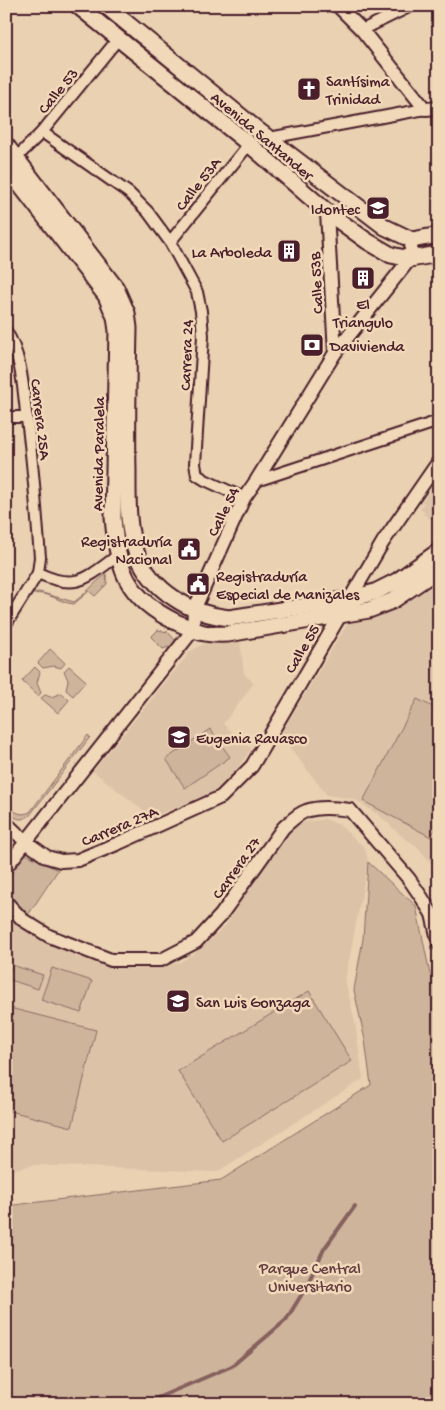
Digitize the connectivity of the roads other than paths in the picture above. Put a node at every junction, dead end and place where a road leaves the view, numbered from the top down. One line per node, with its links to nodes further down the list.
1 (78, 6): 6 (main road, Avenida Santander)
2 (106, 6): 10 (main road, Avenida Santander)
3 (338, 6): 5 (street)
4 (411, 6): 5 (street)
5 (362, 30): 8 (street)
6 (118, 39): 9 (street, Calle 53); 11 (main road, Avenida Santander)
7 (439, 108): 8 (street)
8 (425, 109): 10 (street)
9 (42, 132): 13 (street, Calle 53); 17 (street, Carrera 24)
10 (269, 138): 16 (main road, Avenida Santander)
11 (249, 144): 14 (main road, Avenida Santander); 17 (street, Calle 53A)
12 (6, 145): 13 (main road, Avenida Paralela)
13 (10, 170): 29 (main road, Avenida Paralela); 33 (main road, Avenida Paralela)
14 (327, 212): 19 (main road, Avenida Santander); 21 (street, Calle 53B)
15 (439, 235): 16 (main road)
16 (412, 240): 19 (street)
17 (170, 242): 27 (street, Carrera 24)
18 (439, 254): 19 (main road, Avenida Santander)
19 (410, 259): 21 (street, Calle 54)
20 (6, 331): 23 (street, Carrera 25A)
21 (335, 353): 26 (street, Calle 54)
22 (6, 417): 23 (street)
23 (27, 417): 31 (street, Carrera 25A)
24 (439, 421): 26 (street)
25 (439, 461): 32 (street, Calle 55)
26 (256, 481): 27 (street, Calle 54)
27 (244, 498): 33 (street, Calle 54)
28 (439, 551): 32 (main road, Avenida Paralela)
29 (117, 556): 31 (street); 36 (main road, Avenida Paralela)
30 (439, 569): 34 (main road, Avenida Paralela)
31 (38, 573): 35 (street)
32 (350, 599): 33 (main road, Avenida Paralela); 34 (street, Calle 55)
33 (194, 610): 36 (street, Calle 54)
34 (338, 616): 36 (main road, Avenida Paralela); 37 (street, Calle 55)
35 (6, 624)
36 (192, 630): 39 (street)
37 (221, 797): 39 (street, Carrera 27A)
38 (6, 823): 39 (street, Carrera 27A)
39 (26, 842): 40 (street)
40 (6, 867)
41 (6, 902): 42 (street, Carrera 27)
42 (439, 944)

